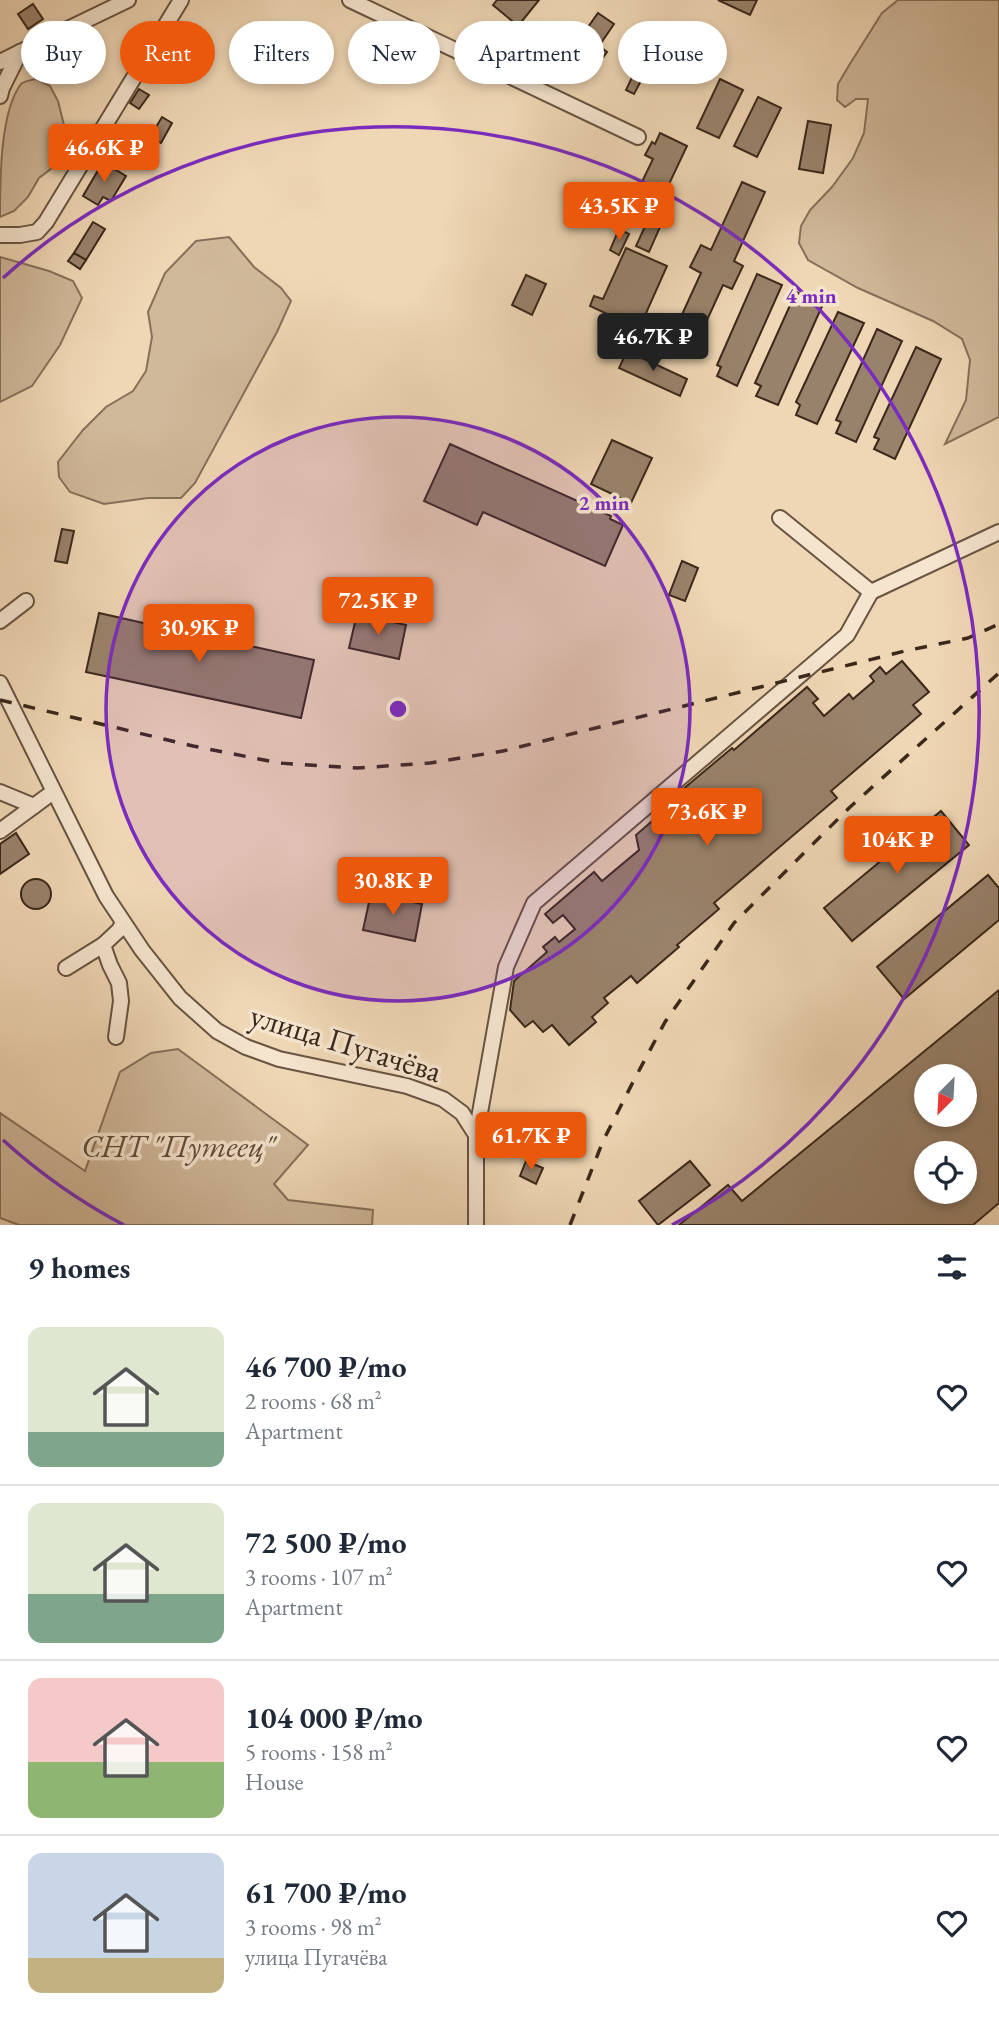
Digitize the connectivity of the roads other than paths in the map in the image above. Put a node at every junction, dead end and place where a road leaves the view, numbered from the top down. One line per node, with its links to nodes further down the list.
1 (128, 0): 4 (street)
2 (181, 0): 8 (street)
3 (350, 0): 7 (street)
4 (20, 52): 5 (street); 6 (street)
5 (0, 62)
6 (0, 96)
7 (638, 137)
8 (0, 235)
9 (780, 518): 11 (street)
10 (999, 532): 11 (street)
11 (871, 592): 23 (street)
12 (26, 601): 13 (street)
13 (0, 621)
14 (0, 682): 16 (street, улица Пугачёва)
15 (0, 792): 17 (street)
16 (53, 792): 17 (street); 19 (street, улица Пугачёва)
17 (34, 806): 18 (street)
18 (0, 831)
19 (123, 922): 20 (street); 23 (street, улица Пугачёва)
20 (103, 945): 21 (street); 22 (street)
21 (66, 968)
22 (116, 1037)
23 (476, 1135): 24 (street)
24 (476, 1225)

